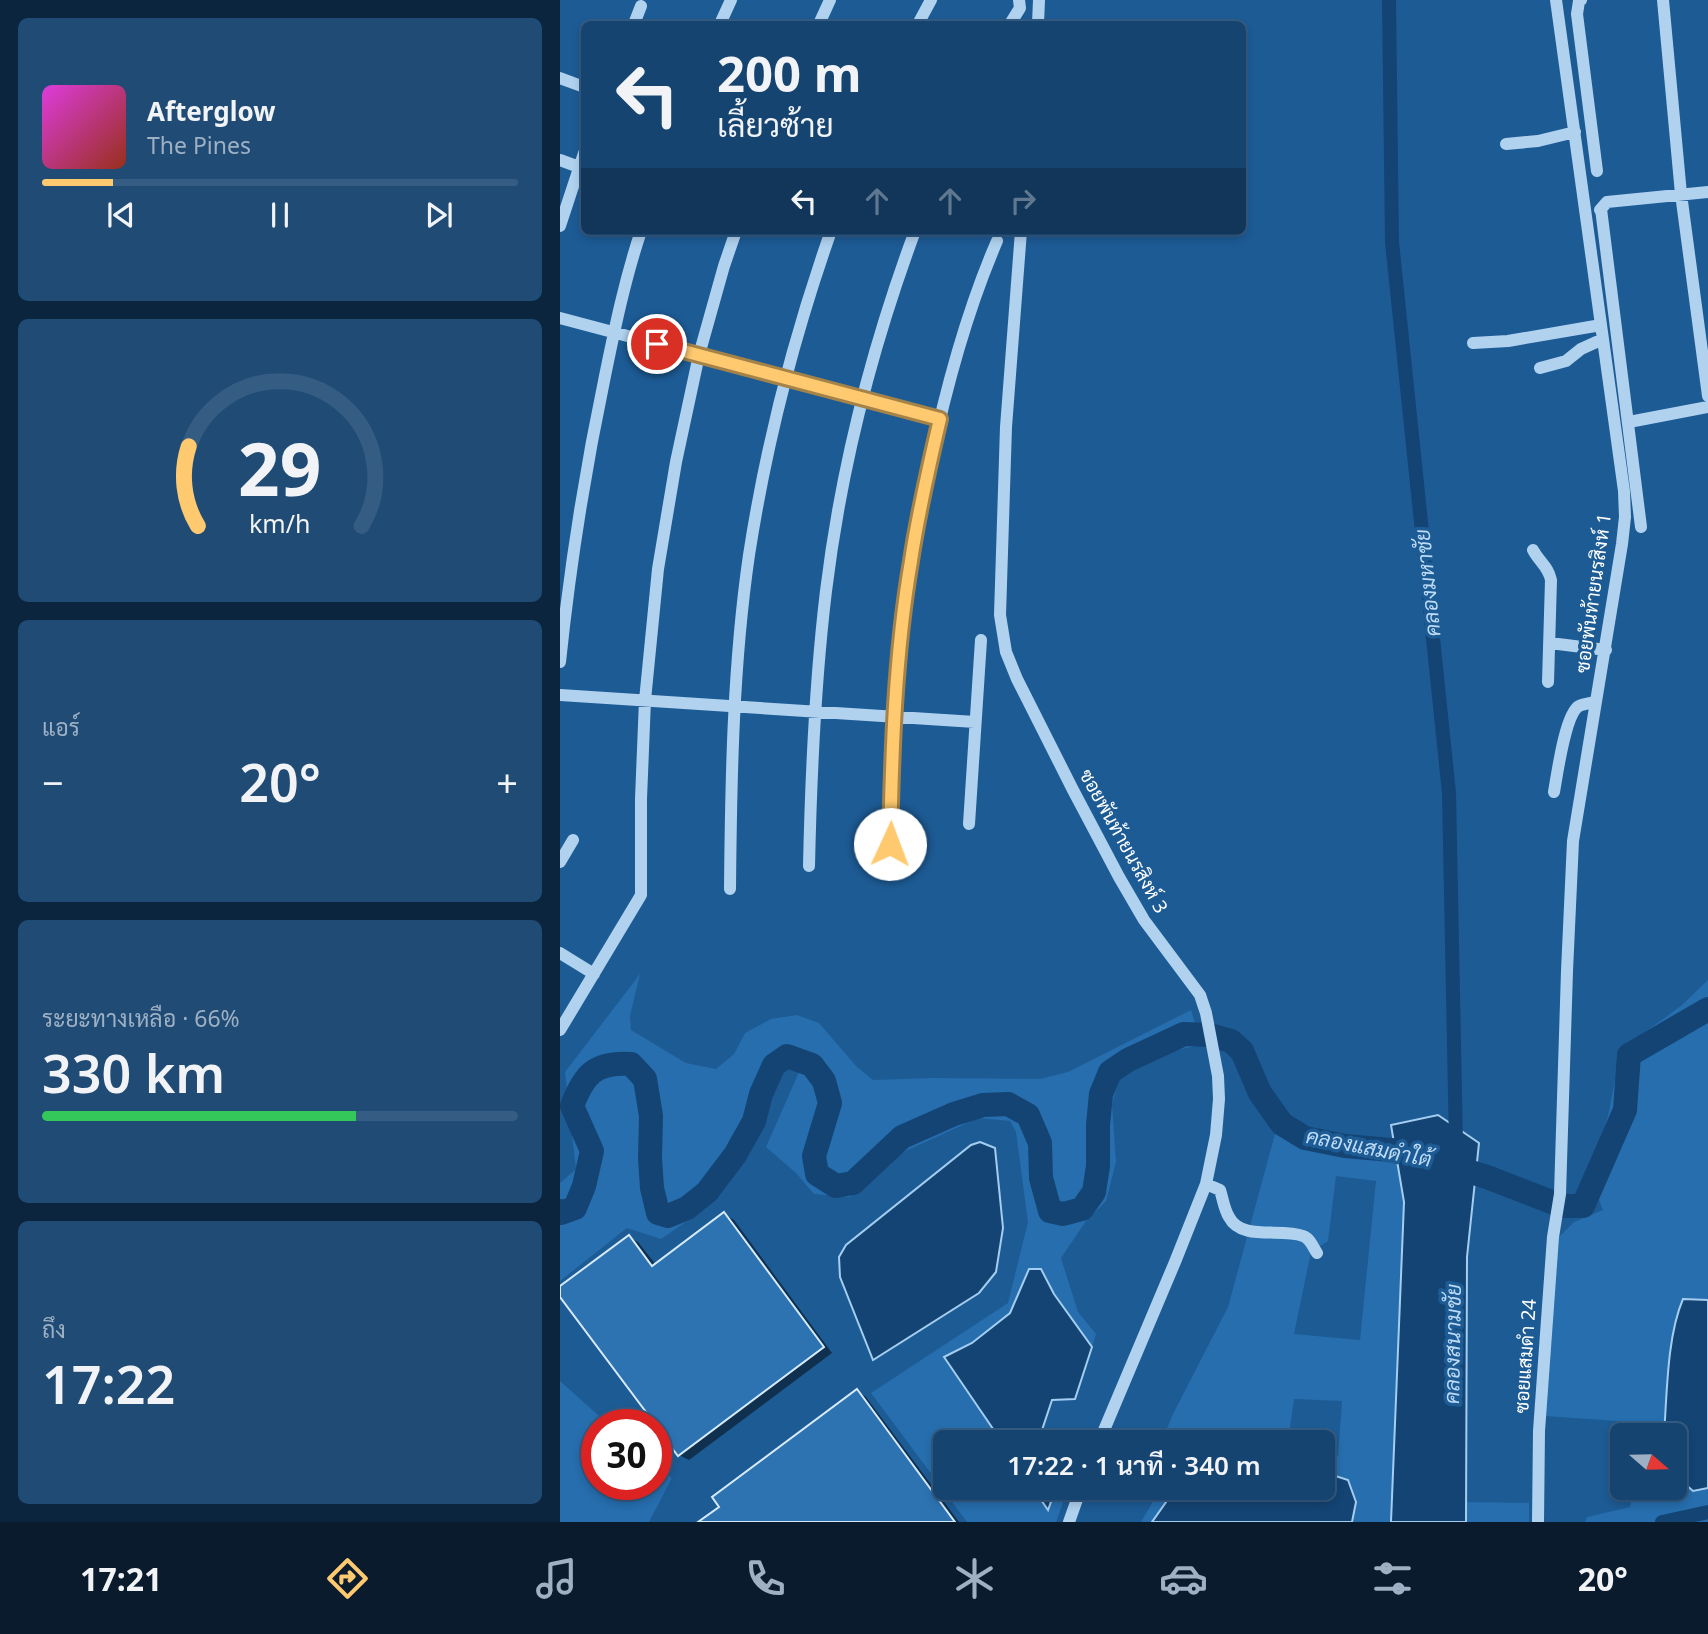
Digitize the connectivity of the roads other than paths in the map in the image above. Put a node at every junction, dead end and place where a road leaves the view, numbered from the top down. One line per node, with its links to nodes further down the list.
1 (732, 0): 11 (street)
2 (830, 0): 12 (street)
3 (931, 0): 13 (street)
4 (1019, 0): 14 (street)
5 (1039, 0): 15 (street)
6 (1556, 0): 18 (street, ซอยพันท้ายนรสิงห์ 1)
7 (1581, 0): 23 (street)
8 (1663, 0): 25 (street)
9 (641, 6): 10 (street)
10 (635, 21)
11 (722, 21)
12 (820, 21)
13 (920, 21)
14 (1012, 21)
15 (1038, 21)
16 (560, 78): 17 (street)
17 (581, 86)
18 (1575, 132): 19 (street); 34 (street, ซอยพันท้ายนรสิงห์ 1)
19 (1506, 144)
20 (560, 160): 22 (street)
21 (581, 161): 22 (street)
22 (579, 167): 26 (street)
23 (1597, 171)
24 (1708, 192): 25 (street)
25 (1681, 194): 41 (street); 45 (street)
26 (560, 226)
27 (640, 235): 35 (street)
28 (735, 235): 38 (street)
29 (830, 235): 40 (street)
30 (914, 235): 42 (street)
31 (1021, 235): 70 (street, ซอยพันท้ายนรสิงห์ 3)
32 (997, 241): 44 (street)
33 (560, 318): 35 (street)
34 (1601, 325): 36 (street, ซอยพันท้ายนรสิงห์ 1); 37 (street)
35 (614, 332): 38 (street); 51 (street)
36 (1604, 340): 39 (street); 50 (street, ซอยพันท้ายนรสิงห์ 1)
37 (1473, 343)
38 (699, 355): 40 (street); 54 (street)
39 (1540, 368)
40 (786, 378): 42 (street); 56 (street)
41 (1708, 396)
42 (863, 398): 44 (street); 57 (street)
43 (1708, 407): 45 (street)
44 (940, 419): 58 (street)
45 (1629, 422): 46 (street)
46 (1641, 527)
47 (1533, 551): 49 (street)
48 (981, 640): 59 (street)
49 (1550, 643): 50 (street); 52 (street)
50 (1606, 650): 55 (street, ซอยพันท้ายนรสิงห์ 1)
51 (560, 662)
52 (1548, 682)
53 (560, 695): 54 (street)
54 (645, 700): 56 (street); 68 (street)
55 (1595, 702): 60 (street); 71 (street, ซอยพันท้ายนรสิงห์ 1)
56 (734, 706): 57 (street); 66 (street)
57 (815, 711): 58 (street); 65 (street)
58 (894, 716): 59 (street); 63 (street)
59 (975, 722): 61 (street)
60 (1553, 792)
61 (969, 824)
62 (573, 840): 64 (street)
63 (890, 844)
64 (560, 862)
65 (809, 866)
66 (730, 889)
67 (560, 953): 68 (street)
68 (594, 974): 69 (street)
69 (560, 1030)
70 (1206, 1184): 72 (street); 73 (street, ซอยพันท้ายนรสิงห์ 3)
71 (1560, 1194): 76 (street, ซอยแสมดำ 24)
72 (1317, 1253)
73 (1104, 1430)
74 (1077, 1500): 75 (street)
75 (1069, 1522)
76 (1538, 1522)

